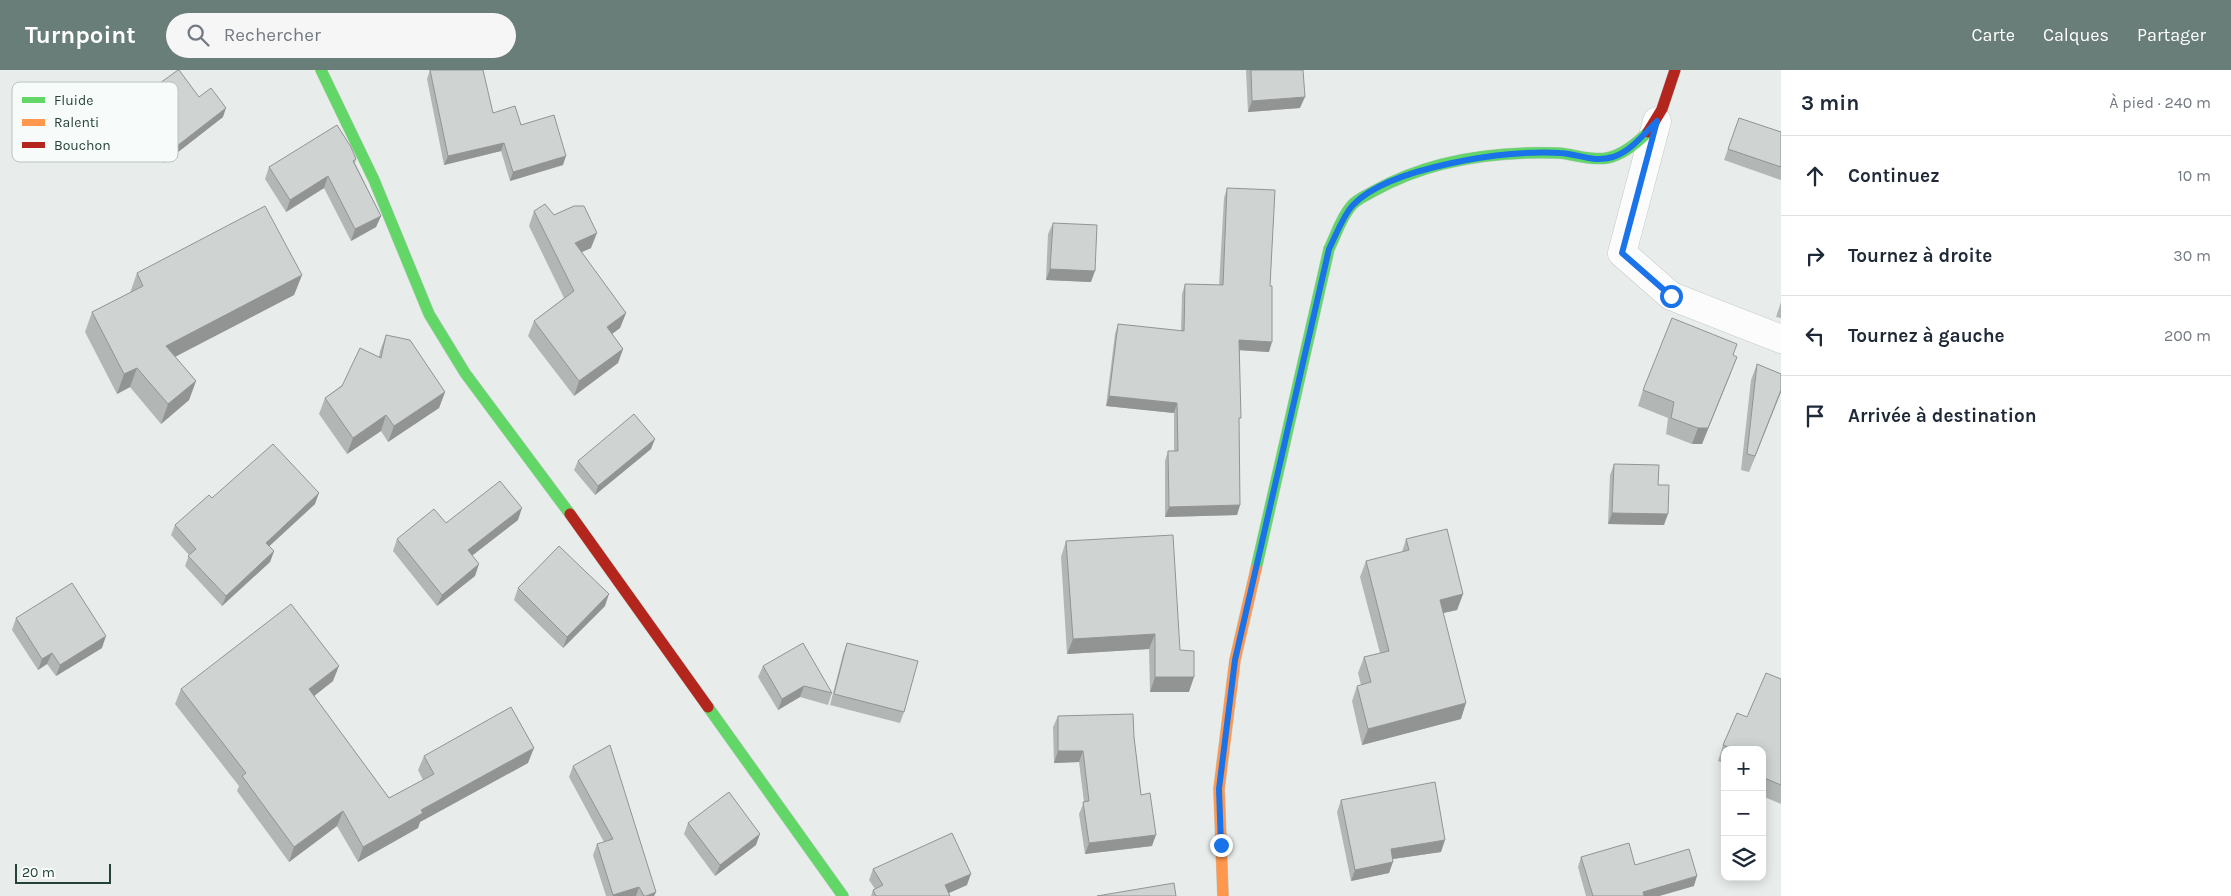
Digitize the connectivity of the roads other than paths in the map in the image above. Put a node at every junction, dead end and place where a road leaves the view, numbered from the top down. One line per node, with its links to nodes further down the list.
1 (321, 70): 5 (street)
2 (1675, 70): 3 (street)
3 (1657, 121): 4 (street); 6 (street)
4 (1781, 339)
5 (843, 896)
6 (1223, 896)

